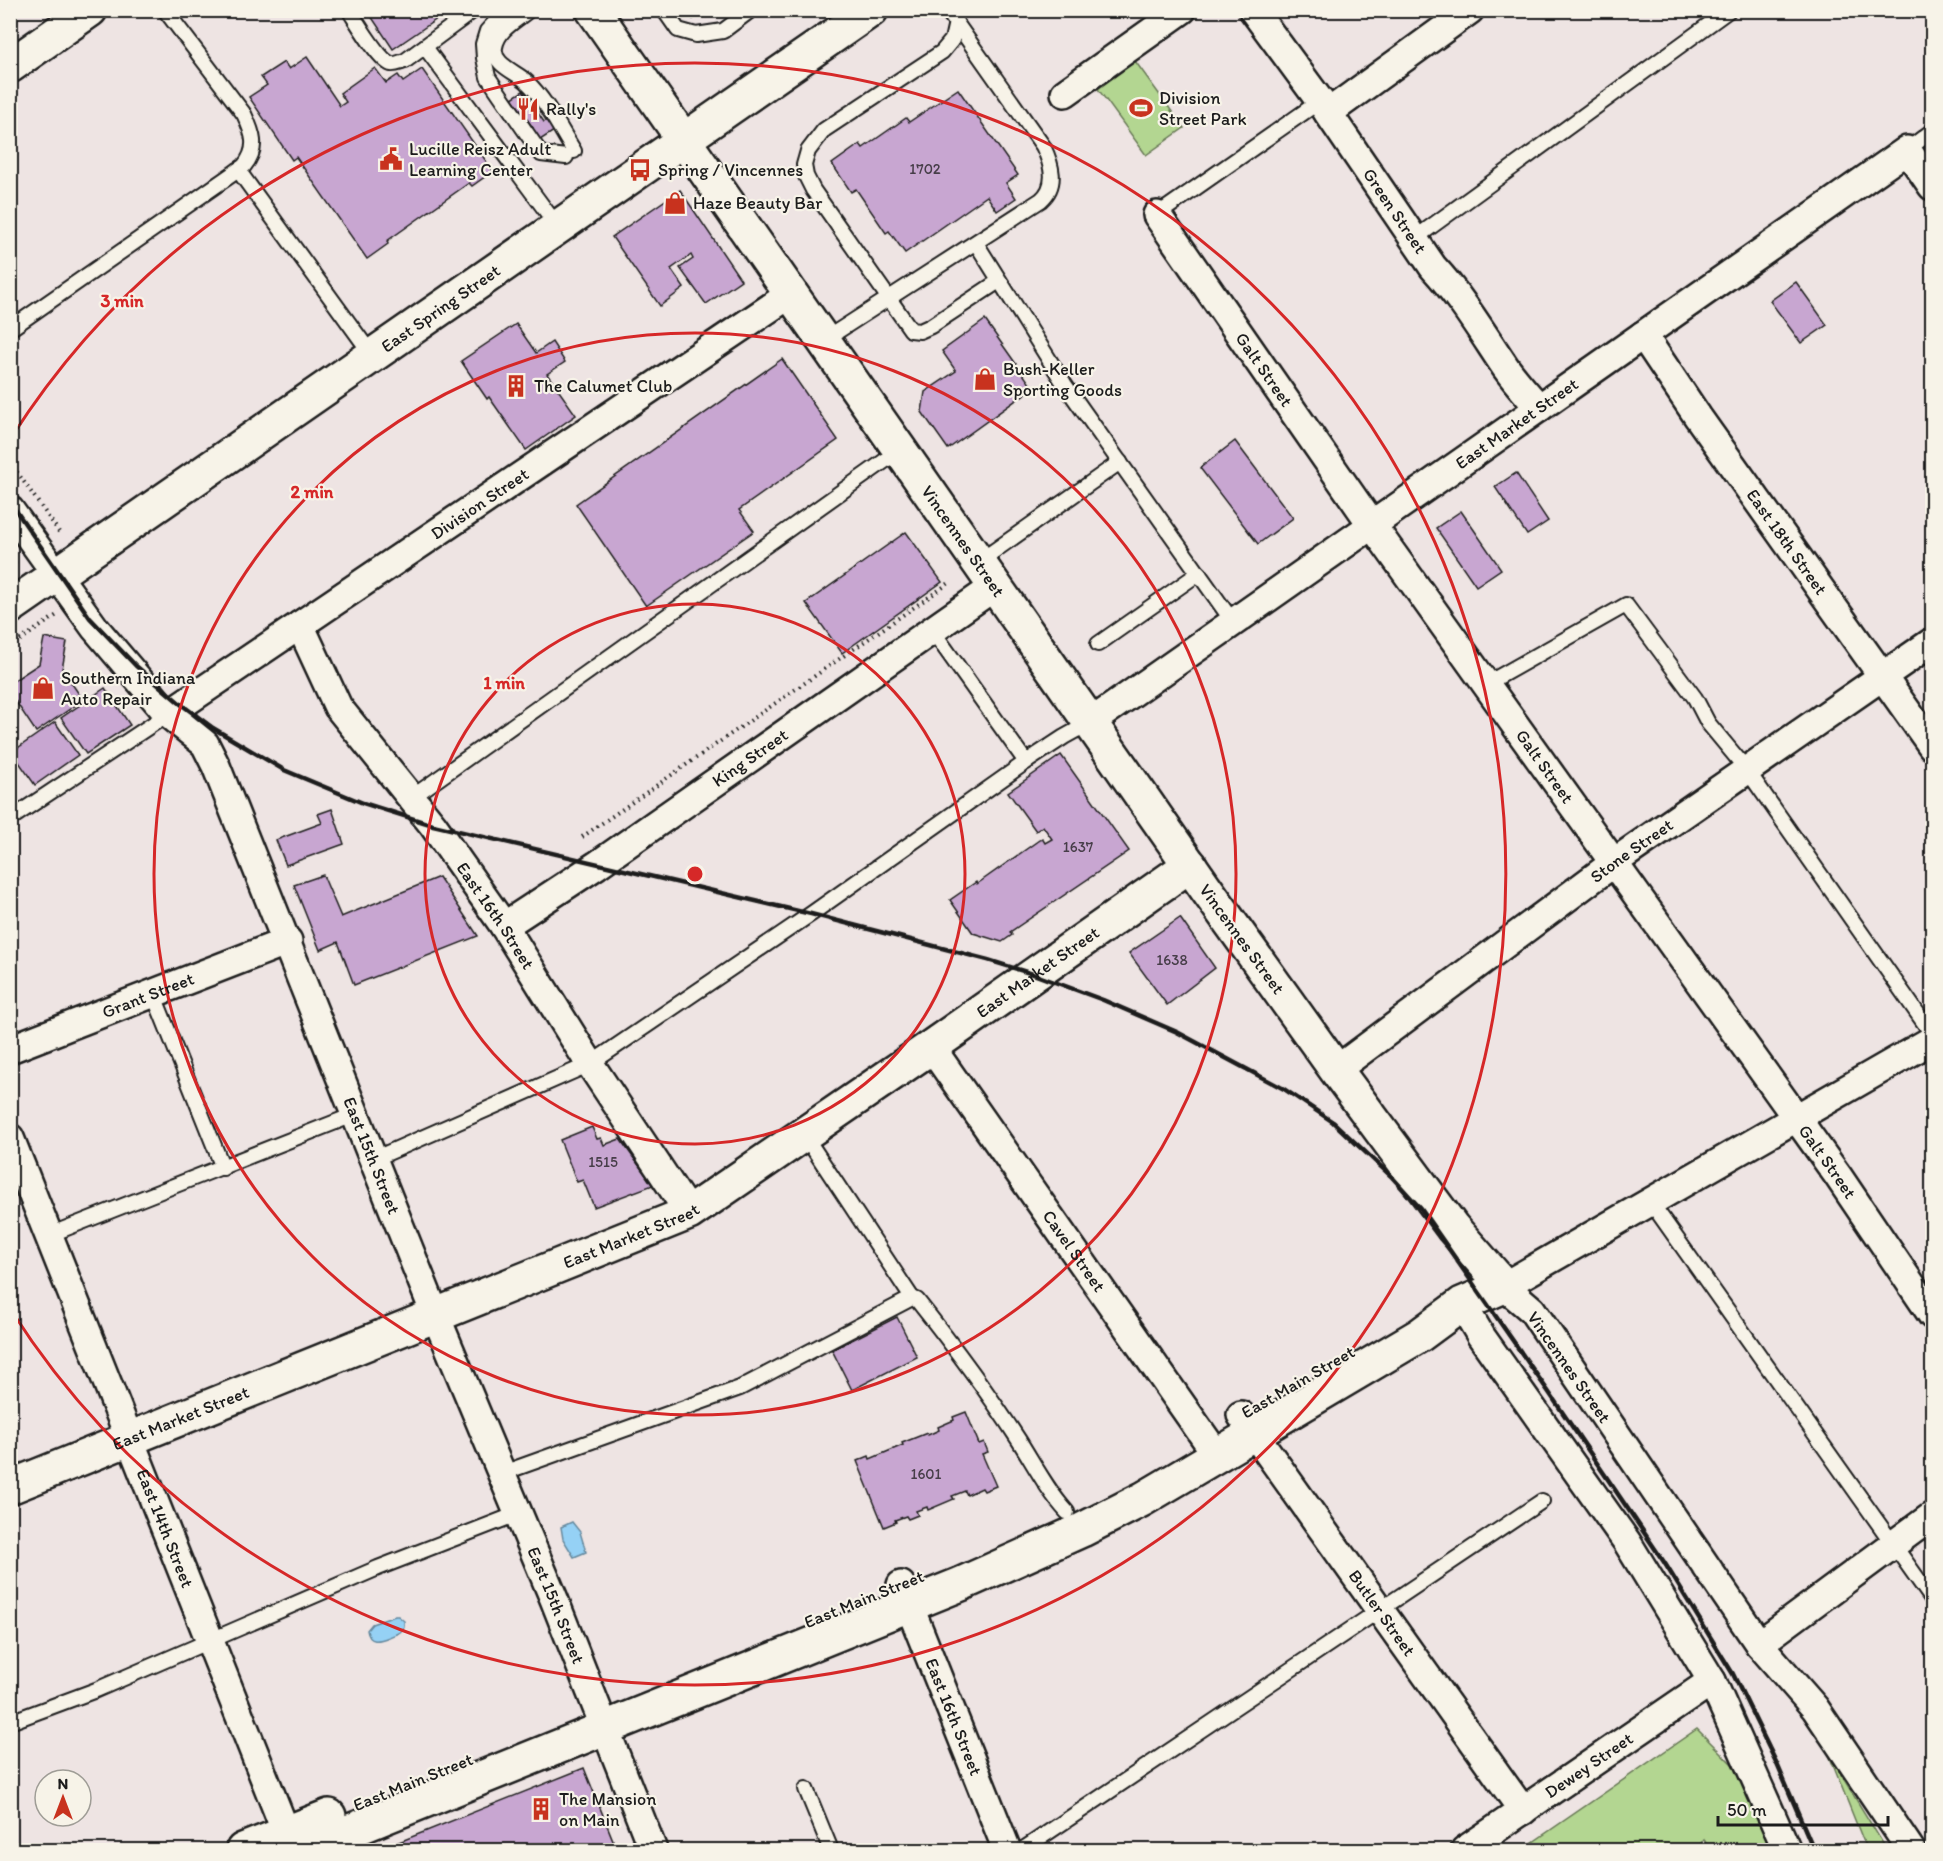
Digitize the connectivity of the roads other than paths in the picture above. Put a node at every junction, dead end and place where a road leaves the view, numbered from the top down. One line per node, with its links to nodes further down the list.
1 (90, 10): 18 (main road)
2 (165, 10): 24 (lane)
3 (350, 10): 17 (lane)
4 (474, 10): 17 (lane)
5 (512, 10): 6 (lane)
6 (529, 10)
7 (593, 10): 22 (main road, Vincennes Street)
8 (664, 10): 9 (lane)
9 (751, 10)
10 (947, 10): 16 (lane)
11 (1182, 10): 19 (street)
12 (1253, 10): 20 (street, Green Street)
13 (1729, 10): 28 (lane)
14 (1456, 14): 20 (street)
15 (853, 19): 22 (main road, East Spring Street)
16 (956, 22): 29 (lane); 32 (lane)
17 (425, 47): 27 (lane)
18 (10, 66)
19 (1065, 93)
20 (1324, 107): 26 (lane); 28 (street, Green Street)
21 (1932, 131): 23 (lane)
22 (685, 139): 27 (main road, East Spring Street); 31 (main road, Vincennes Street)
23 (1907, 150): 25 (street); 34 (street, East Market Street)
24 (238, 170): 33 (lane); 36 (lane)
25 (1932, 186)
26 (1157, 215): 41 (street, Galt Street)
27 (558, 227): 36 (main road, East Spring Street)
28 (1414, 239): 37 (street, Green Street)
29 (976, 243): 30 (lane); 32 (lane)
30 (999, 281): 32 (lane); 39 (lane)
31 (792, 293): 35 (main road, Vincennes Street); 47 (street, Division Street)
32 (890, 298): 35 (lane)
33 (10, 329)
34 (1643, 335): 37 (street, East Market Street); 51 (street, East 18th Street)
35 (824, 340): 38 (main road, Vincennes Street)
36 (372, 356): 43 (main road, East Spring Street)
37 (1539, 408): 41 (street, East Market Street)
38 (900, 450): 44 (main road, Vincennes Street); 58 (lane)
39 (1120, 462): 42 (lane); 44 (lane)
40 (10, 510): 43 (street, East 15th Street)
41 (1372, 525): 46 (street, East Market Street); 52 (street, Galt Street)
42 (1199, 573): 46 (lane); 50 (lane)
43 (56, 575): 45 (main road, East Spring Street); 53 (street, East 15th Street)
44 (974, 577): 48 (street, King Street); 54 (main road, Vincennes Street)
45 (10, 607)
46 (1233, 622): 54 (street, East Market Street)
47 (300, 625): 53 (street, Division Street); 58 (street, East 16th Street)
48 (932, 630): 56 (lane); 62 (street, King Street)
49 (1932, 642): 51 (street, Stone Street)
50 (1098, 644)
51 (1882, 676): 55 (street, East 18th Street); 57 (street, Stone Street)
52 (1486, 684): 57 (lane); 60 (street, Galt Street)
53 (168, 714): 59 (lane); 63 (street, East 15th Street)
54 (1091, 722): 56 (lane); 61 (main road, Vincennes Street)
55 (1932, 746)
56 (1026, 762): 69 (lane)
57 (1747, 770): 60 (street, Stone Street); 65 (lane)
58 (411, 798): 62 (street, East 16th Street)
59 (10, 819)
60 (1614, 862): 70 (street, Stone Street); 72 (street, Galt Street)
61 (1190, 865): 67 (main road, East Market Street); 70 (main road, Vincennes Street)
62 (504, 926): 69 (street, East 16th Street)
63 (288, 941): 64 (street, Grant Street); 71 (street, East 15th Street)
64 (153, 993): 68 (street, Grant Street); 76 (lane)
65 (1932, 1034)
66 (1932, 1040): 72 (street)
67 (931, 1047): 73 (main road, East Market Street); 87 (street, Cavel Street)
68 (10, 1049)
69 (590, 1064): 75 (lane); 78 (street, East 16th Street)
70 (1336, 1070): 80 (main road, Vincennes Street)
71 (356, 1114): 75 (street, East 15th Street); 76 (lane)
72 (1795, 1117): 77 (street); 84 (street, Galt Street)
73 (803, 1133): 78 (main road, East Market Street); 81 (lane)
74 (10, 1138): 79 (street, East 14th Street)
75 (374, 1159): 83 (street, East 15th Street)
76 (223, 1168): 79 (lane)
77 (1650, 1201): 80 (street); 94 (lane)
78 (689, 1213): 83 (main road, East Market Street)
79 (49, 1235): 86 (street, East 14th Street)
80 (1504, 1286): 82 (main road, East Main Street); 99 (street, Vincennes Street)
81 (912, 1298): 88 (lane); 91 (lane)
82 (1462, 1304): 85 (main road, East Main Street); 100 (street)
83 (435, 1314): 86 (main road, East Market Street); 88 (street, East 15th Street)
84 (1932, 1315)
85 (1247, 1424): 87 (main road, East Main Street); 97 (street, Butler Street)
86 (130, 1438): 89 (main road, East Market Street); 98 (street, East 14th Street)
87 (1210, 1445): 91 (main road, East Main Street); 95 (main road, East Main Street)
88 (500, 1474): 92 (street, East 15th Street)
89 (10, 1487)
90 (1542, 1501): 97 (lane)
91 (1067, 1512): 95 (main road, East Main Street)
92 (517, 1514): 98 (lane); 101 (street, East 15th Street)
93 (1932, 1516): 94 (street)
94 (1895, 1545): 96 (lane); 99 (street)
95 (905, 1595): 101 (main road, East Main Street); 109 (street, East 16th Street)
96 (1932, 1599)
97 (1381, 1611): 104 (street, Butler Street); 110 (lane)
98 (210, 1641): 102 (lane); 105 (street, East 14th Street)
99 (1759, 1644): 113 (street, Vincennes Street)
100 (1712, 1681): 104 (street, Dewey Street); 112 (street)
101 (600, 1718): 105 (main road, East Main Street); 107 (street, East 15th Street)
102 (10, 1722)
103 (806, 1789): 108 (lane)
104 (1523, 1811): 111 (street, Dewey Street)
105 (294, 1845): 106 (main road, East Main Street)
106 (243, 1851)
107 (653, 1851)
108 (831, 1851)
109 (1007, 1851)
110 (1022, 1851)
111 (1465, 1851)
112 (1787, 1851)
113 (1911, 1851)

